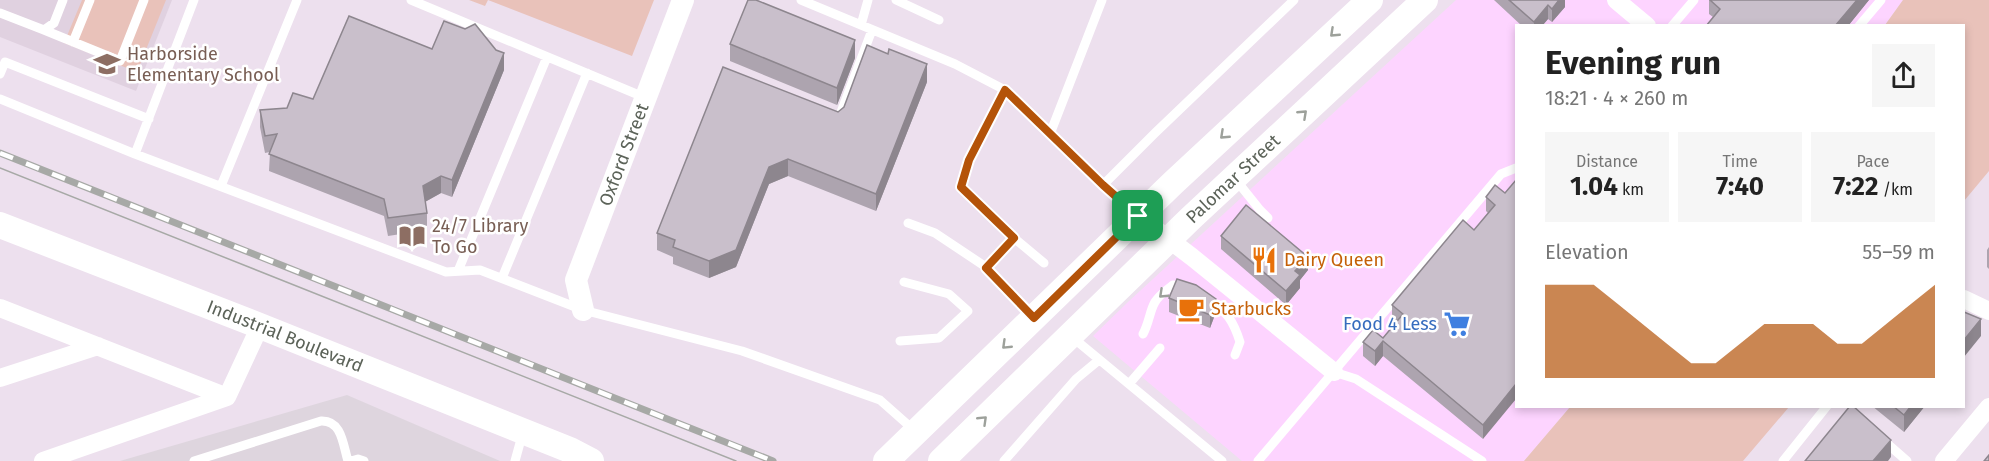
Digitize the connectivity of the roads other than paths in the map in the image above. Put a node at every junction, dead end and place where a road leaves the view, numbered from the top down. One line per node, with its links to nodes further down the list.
1 (63, 0): 24 (lane)
2 (90, 0): 26 (lane)
3 (144, 0): 26 (lane)
4 (194, 0): 34 (lane)
5 (297, 0): 40 (lane)
6 (411, 0): 27 (lane)
7 (683, 0): 31 (street, Oxford Street)
8 (801, 0): 23 (lane)
9 (868, 0): 23 (lane)
10 (896, 0): 19 (lane)
11 (1102, 0): 35 (lane)
12 (1294, 0): 39 (lane)
13 (1370, 0): 41 (main road, one-way to 41)
14 (1425, 0): 38 (main road, Palomar Street, one-way to 14)
15 (1616, 0): 20 (street)
16 (1694, 0): 21 (lane)
17 (1881, 0): 22 (lane)
18 (0, 13): 24 (lane)
19 (939, 20)
20 (1645, 24)
21 (1674, 24)
22 (1861, 24)
23 (861, 25): 25 (lane)
24 (44, 30): 26 (lane)
25 (872, 30): 30 (lane); 33 (lane)
26 (73, 42)
27 (547, 57): 28 (lane); 49 (lane)
28 (587, 73): 31 (lane); 50 (lane)
29 (0, 74): 34 (lane)
30 (1005, 90): 35 (lane); 45 (lane)
31 (646, 98): 54 (street, Oxford Street)
32 (0, 99): 36 (lane)
33 (827, 117)
34 (149, 119): 36 (lane)
35 (1050, 134): 39 (lane)
36 (135, 154): 40 (lane)
37 (1515, 168): 65 (lane)
38 (1234, 178): 42 (lane); 46 (main road, Palomar Street)
39 (1103, 185): 41 (lane)
40 (220, 186): 49 (lane)
41 (1138, 216): 46 (street); 56 (main road)
42 (1269, 218)
43 (908, 223): 48 (lane)
44 (0, 225): 57 (main road, Industrial Boulevard)
45 (1014, 238): 47 (lane); 48 (lane)
46 (1168, 240): 59 (main road, Palomar Street); 65 (street)
47 (1044, 262)
48 (986, 268): 56 (lane)
49 (458, 271): 50 (lane)
50 (501, 278): 54 (lane)
51 (904, 282): 60 (lane)
52 (1965, 299): 55 (street)
53 (0, 308): 61 (street)
54 (583, 310): 73 (lane)
55 (1989, 311)
56 (1034, 318): 73 (main road, one-way to 73)
57 (260, 326): 68 (street); 72 (main road, Industrial Boulevard)
58 (1143, 334): 63 (lane, one-way to 58)
59 (1070, 335): 64 (lane); 82 (main road, Palomar Street, one-way to 59)
60 (900, 341)
61 (98, 346): 66 (street); 68 (street)
62 (1160, 348): 67 (lane)
63 (1235, 355)
64 (1099, 360): 67 (lane); 83 (lane)
65 (1334, 372): 85 (lane); 86 (lane)
66 (0, 378)
67 (1129, 384): 84 (lane)
68 (227, 398): 75 (street)
69 (1989, 407): 89 (street)
70 (1825, 408): 87 (lane)
71 (1872, 430): 88 (lane)
72 (523, 432): 74 (main road, Industrial Boulevard); 79 (lane)
73 (916, 432): 81 (main road)
74 (580, 456): 80 (main road, Industrial Boulevard)
75 (44, 461)
76 (194, 461): 77 (lane)
77 (349, 461): 78 (lane)
78 (364, 461)
79 (515, 461)
80 (611, 461)
81 (886, 461)
82 (941, 461)
83 (1004, 461)
84 (1222, 461)
85 (1258, 461)
86 (1482, 461)
87 (1782, 461)
88 (1907, 461)
89 (1944, 461)

